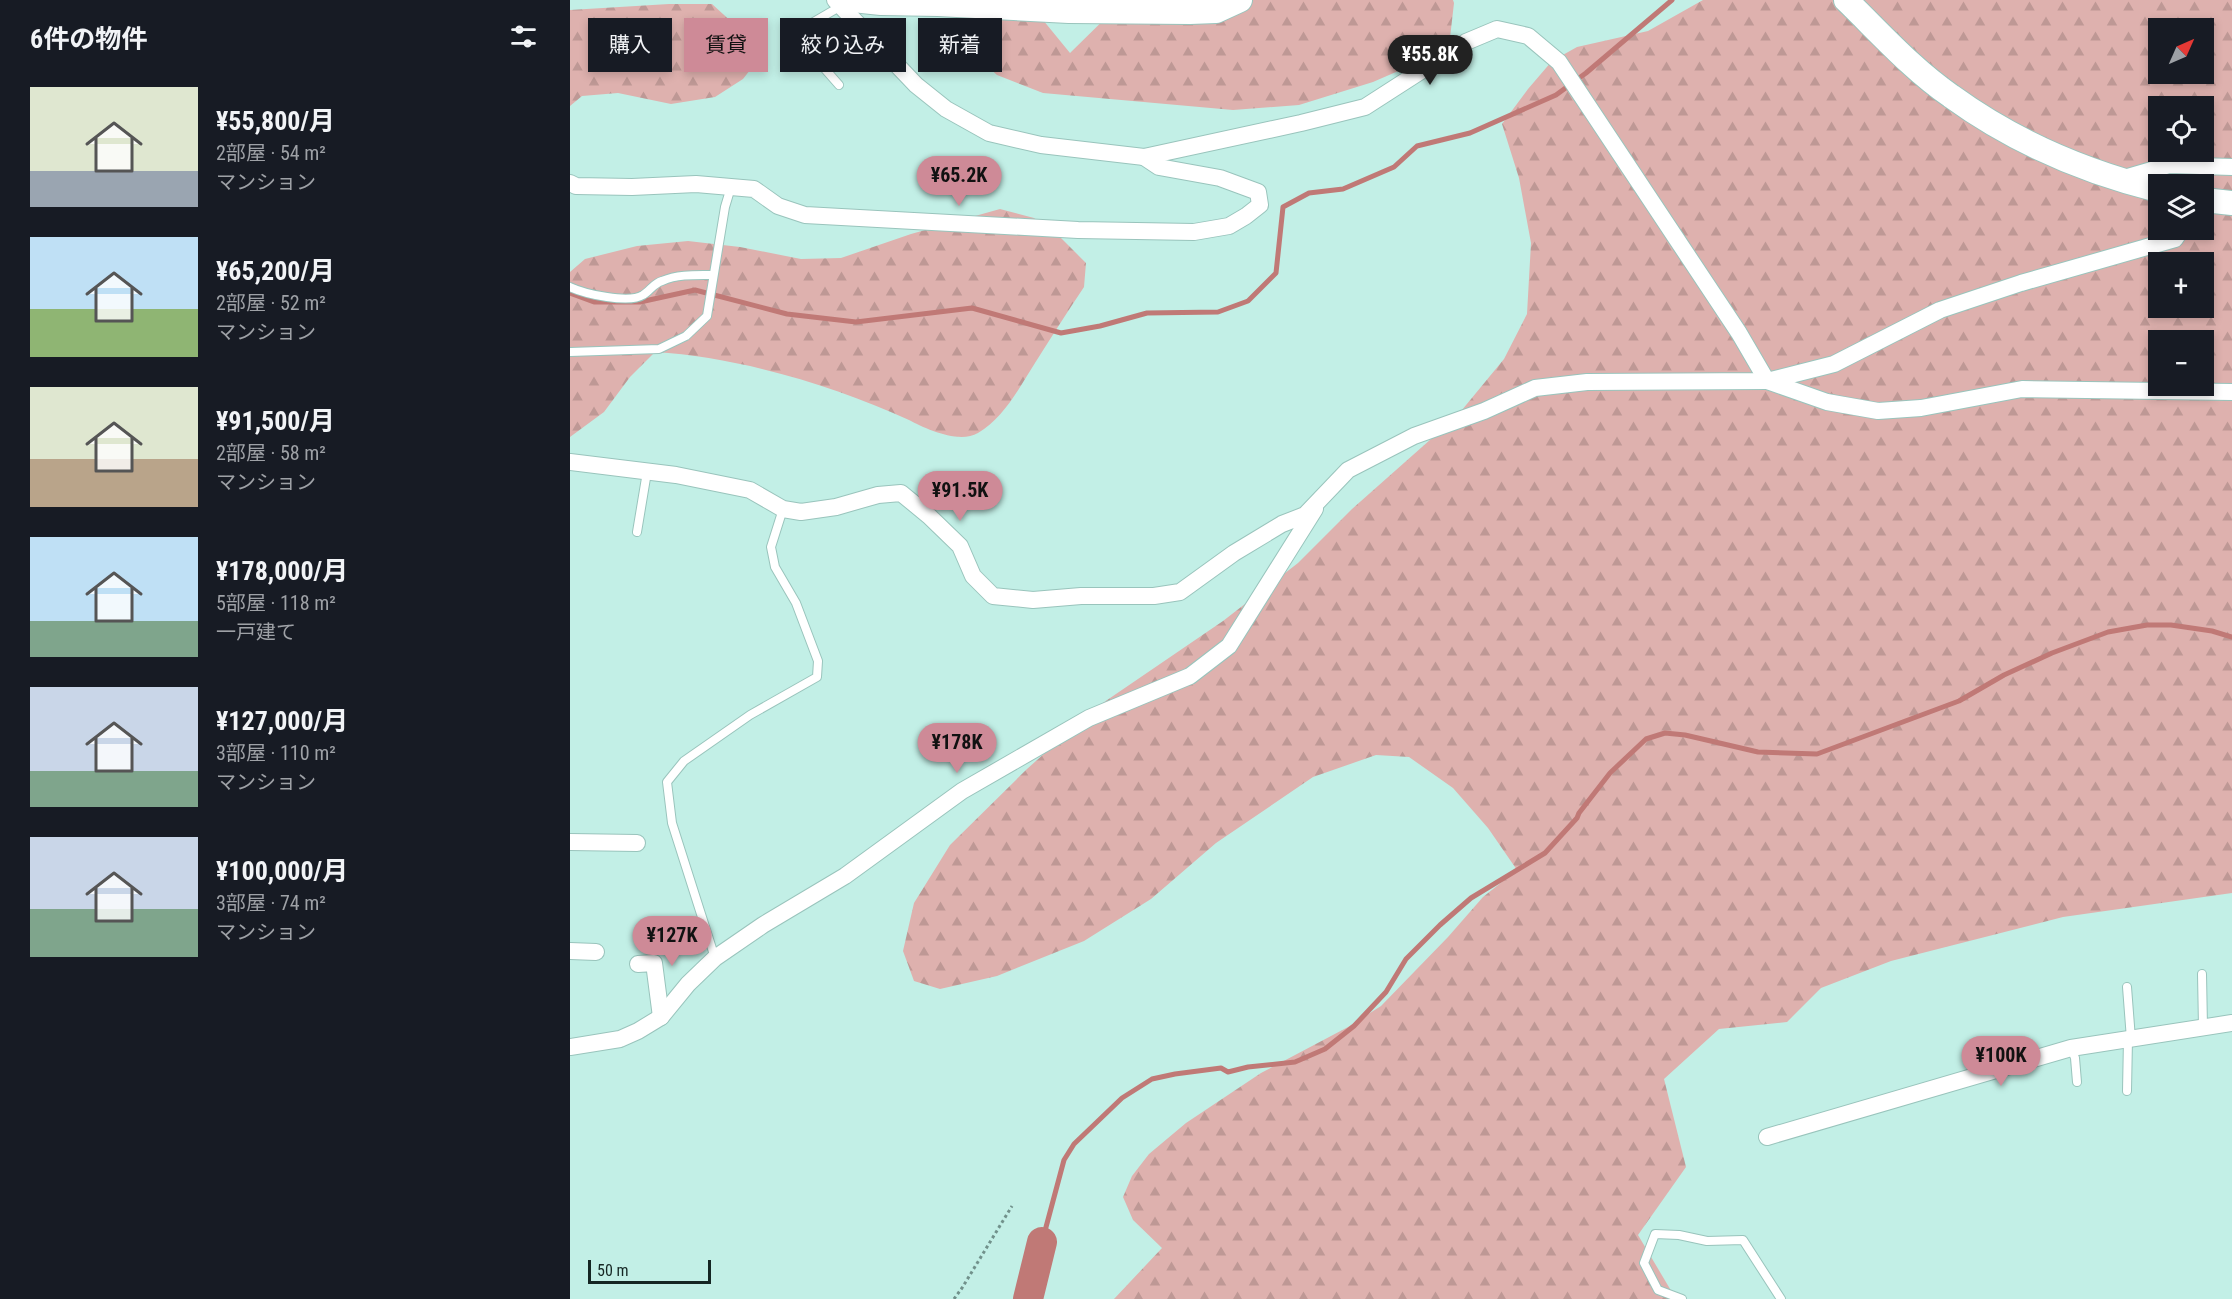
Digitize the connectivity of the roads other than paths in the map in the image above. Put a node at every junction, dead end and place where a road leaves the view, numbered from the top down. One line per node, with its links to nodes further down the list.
1 (1240, 0): 3 (street)
2 (1846, 0): 7 (street)
3 (843, 2): 4 (lane); 5 (street)
4 (839, 85)
5 (1144, 157): 9 (street); 17 (street)
6 (2232, 167): 7 (street)
7 (2116, 180): 10 (street)
8 (570, 183): 9 (street)
9 (731, 187): 14 (lane)
10 (2148, 188)
11 (2214, 201): 12 (street)
12 (2232, 203)
13 (2168, 240): 17 (street)
14 (712, 278): 15 (lane); 16 (lane)
15 (570, 287)
16 (570, 352)
17 (1767, 381): 18 (street); 21 (street)
18 (2232, 392)
19 (570, 462): 20 (street)
20 (647, 472): 22 (street); 23 (lane)
21 (1323, 496): 22 (street); 28 (street)
22 (783, 509): 28 (lane)
23 (637, 532)
24 (570, 842): 25 (street)
25 (637, 843)
26 (570, 951): 27 (street)
27 (596, 952)
28 (715, 958): 32 (street)
29 (638, 963): 32 (street)
30 (2202, 974): 34 (lane)
31 (2127, 987): 35 (lane)
32 (661, 1017): 36 (street)
33 (2232, 1023): 34 (street)
34 (2203, 1027): 35 (street)
35 (2129, 1039): 37 (street); 39 (lane)
36 (570, 1047)
37 (2071, 1048): 38 (lane); 40 (street)
38 (2077, 1082)
39 (2127, 1091)
40 (1767, 1137)
41 (1682, 1299): 42 (lane)
42 (1781, 1299)

